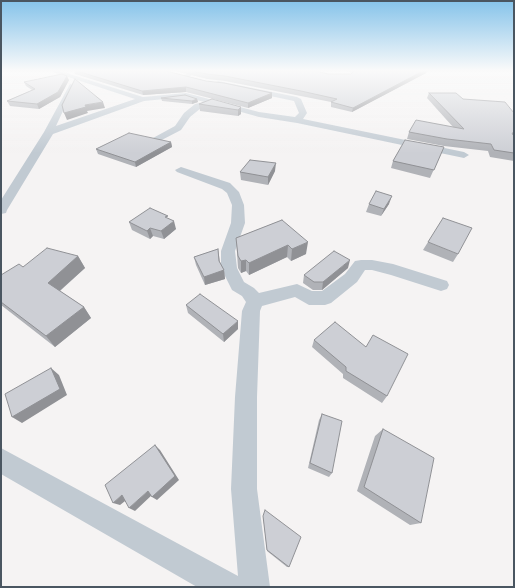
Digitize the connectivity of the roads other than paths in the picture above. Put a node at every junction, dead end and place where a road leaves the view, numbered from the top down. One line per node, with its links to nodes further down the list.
1 (65, 98): 10 (street)
2 (147, 98): 6 (street)
3 (203, 98): 7 (street)
4 (284, 98): 8 (street)
5 (294, 98): 9 (street)
6 (143, 99): 10 (street)
7 (212, 102): 8 (street); 11 (street)
8 (259, 114): 9 (street)
9 (297, 120): 12 (street)
10 (49, 132): 14 (street)
11 (156, 140)
12 (464, 155)
13 (181, 170): 16 (street)
14 (1, 210)
15 (441, 286): 16 (street)
16 (255, 301): 19 (street)
17 (1, 460): 18 (street)
18 (227, 587)
19 (254, 587)

